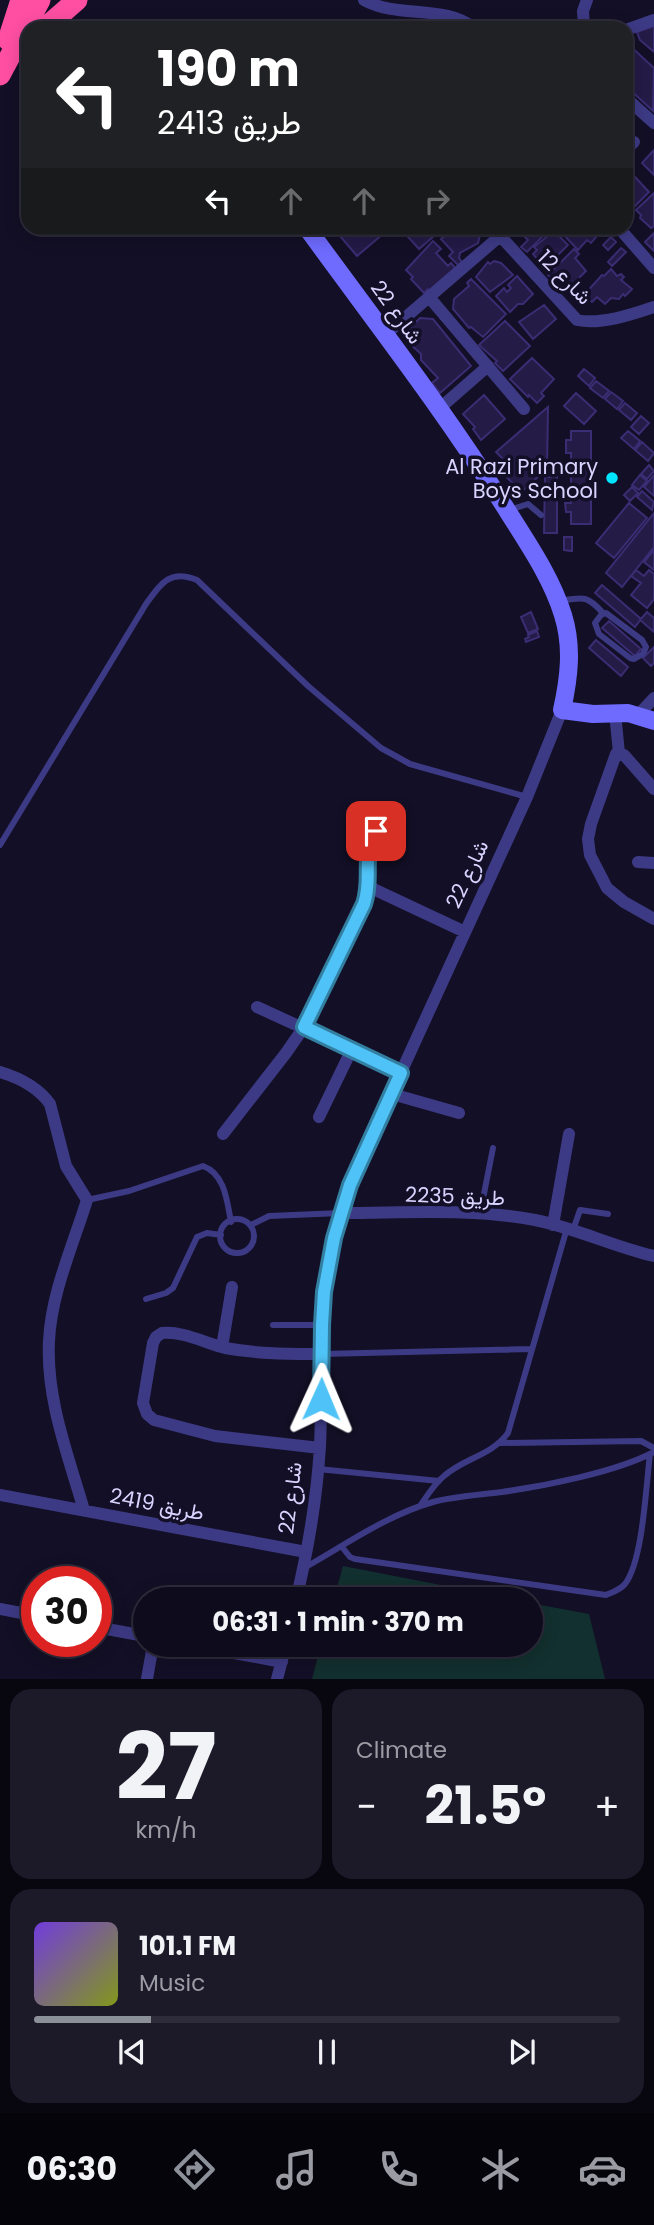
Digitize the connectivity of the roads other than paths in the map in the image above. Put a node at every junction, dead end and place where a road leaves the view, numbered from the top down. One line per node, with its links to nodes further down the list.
1 (21, 0): 14 (highway)
2 (40, 0): 7 (highway)
3 (77, 0): 8 (highway)
4 (364, 0): 9 (street)
5 (587, 0): 10 (street)
6 (654, 19): 11 (street)
7 (29, 21)
8 (53, 21)
9 (461, 21)
10 (584, 21)
11 (633, 27)
12 (21, 37): 15 (highway)
13 (21, 54): 15 (highway)
14 (0, 65)
15 (0, 77)
16 (633, 104): 17 (street)
17 (654, 123)
18 (312, 235): 25 (street, شارع 22)
19 (493, 235): 23 (street, شارع 12)
20 (499, 235): 24 (street, شارع 12)
21 (625, 235): 22 (street)
22 (654, 268)
23 (429, 297): 25 (street, شارع 12); 26 (street)
24 (654, 307)
25 (385, 335): 27 (street, شارع 22)
26 (488, 366): 27 (street); 28 (street)
27 (440, 408): 29 (street, شارع 22)
28 (524, 409)
29 (508, 511): 30 (lane); 31 (street, شارع 22)
30 (541, 515)
31 (558, 601): 32 (lane); 34 (street, شارع 22)
32 (603, 613): 32 (lane)
33 (654, 698): 36 (street)
34 (562, 710): 35 (street); 39 (street, شارع 22)
35 (615, 713): 36 (street); 37 (street)
36 (646, 718)
37 (619, 753): 38 (street); 45 (street)
38 (654, 789)
39 (527, 797): 41 (lane); 46 (street, شارع 22)
40 (376, 831): 44 (street)
41 (0, 845)
42 (638, 862): 43 (street)
43 (654, 863)
44 (367, 886): 46 (street); 48 (street)
45 (654, 919)
46 (466, 932): 51 (street, شارع 22)
47 (257, 1007): 48 (street)
48 (304, 1027): 49 (street); 55 (street)
49 (351, 1051): 51 (street); 54 (street)
50 (0, 1072): 58 (street)
51 (401, 1073): 52 (street, شارع 22)
52 (392, 1094): 53 (street); 59 (street, شارع 22)
53 (459, 1113)
54 (318, 1116)
55 (223, 1134)
56 (569, 1134): 64 (street)
57 (493, 1148): 60 (lane)
58 (88, 1200): 62 (lane); 82 (street)
59 (342, 1213): 60 (street, طريق 2235); 63 (lane); 71 (street, شارع 22)
60 (480, 1213): 64 (street, طريق 2235)
61 (608, 1214): 65 (lane)
62 (231, 1222): 63 (lane); 66 (lane)
63 (251, 1225): 66 (lane)
64 (553, 1225): 65 (street, طريق 2235)
65 (570, 1229): 67 (street, طريق 2235); 73 (lane)
66 (221, 1235): 69 (lane)
67 (654, 1256)
68 (232, 1287): 72 (street)
69 (146, 1299)
70 (273, 1325): 71 (lane)
71 (322, 1325): 74 (street, شارع 22)
72 (222, 1347): 74 (street); 76 (street)
73 (532, 1349): 74 (lane); 75 (lane)
74 (322, 1354): 76 (street, شارع 22)
75 (500, 1443): 77 (lane); 79 (lane)
76 (320, 1448): 78 (street, شارع 22)
77 (653, 1451): 81 (lane); 83 (lane)
78 (318, 1469): 79 (lane); 84 (street, شارع 22)
79 (439, 1481): 81 (lane)
80 (0, 1494): 82 (street, طريق 2419)
81 (420, 1506): 83 (lane)
82 (84, 1510): 84 (street, طريق 2419)
83 (342, 1547): 85 (lane)
84 (306, 1552): 85 (street, شارع 22)
85 (304, 1569): 86 (street, شارع 22)
86 (299, 1587)
87 (0, 1609): 88 (street)
88 (21, 1613)
89 (112, 1630): 90 (street)
90 (133, 1634)
91 (151, 1657): 95 (street)
92 (255, 1657): 94 (street)
93 (283, 1657): 94 (street)
94 (282, 1662): 96 (street)
95 (147, 1679)
96 (277, 1679)

